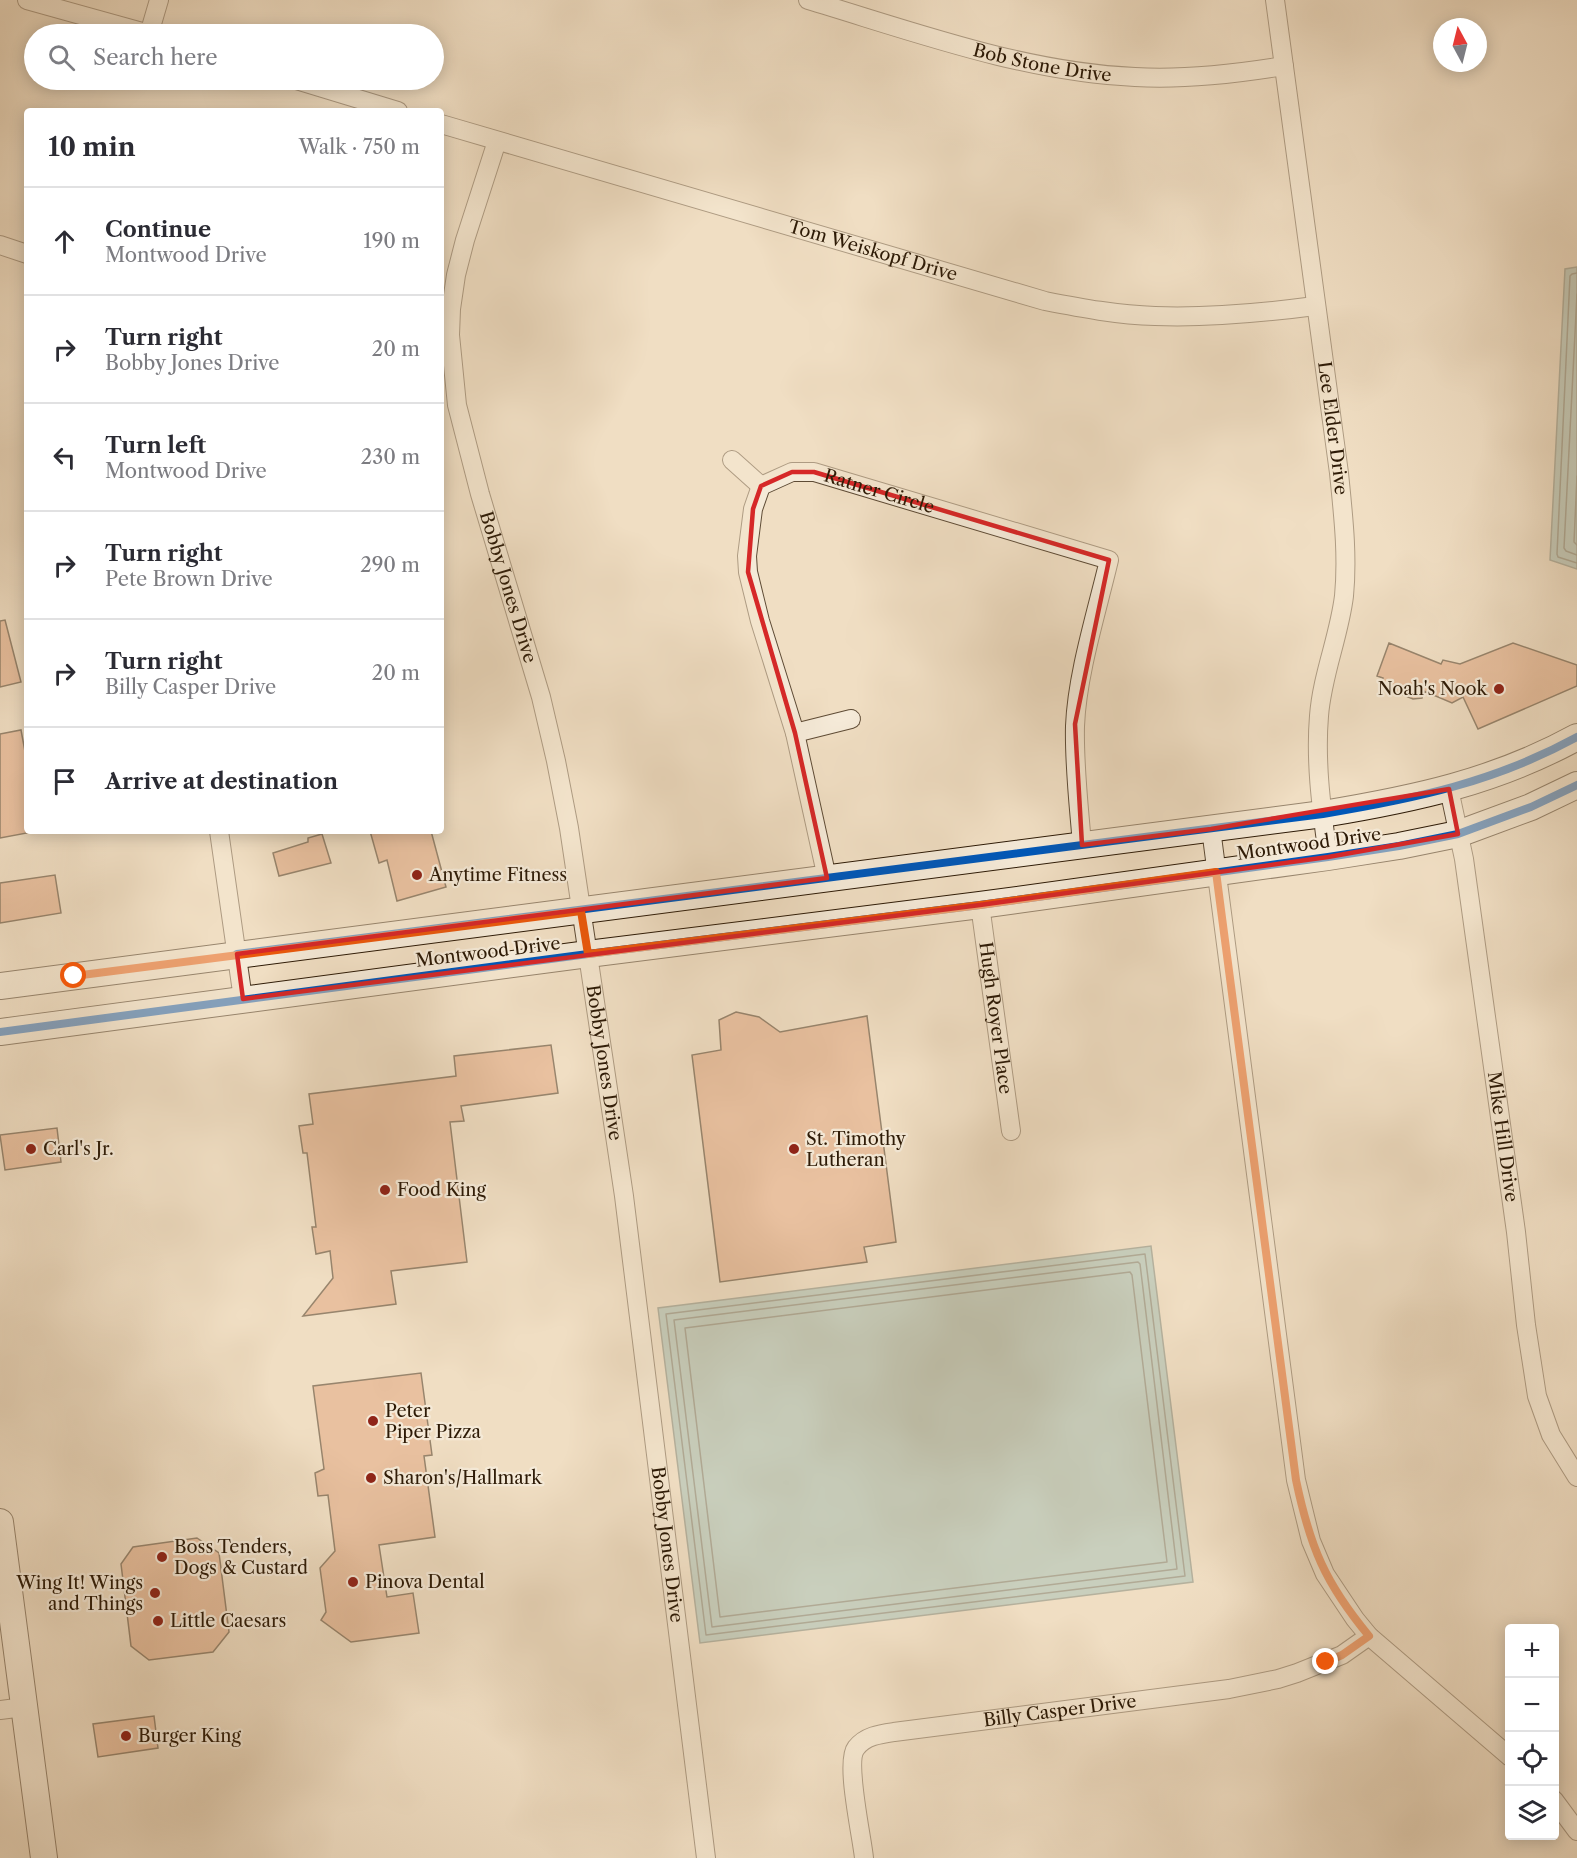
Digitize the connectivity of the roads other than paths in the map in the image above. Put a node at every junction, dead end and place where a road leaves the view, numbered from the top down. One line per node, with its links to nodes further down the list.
1 (27, 0): 5 (street)
2 (159, 0): 6 (street)
3 (808, 0): 7 (street, Bob Stone Drive)
4 (1275, 0): 7 (street, Lee Elder Drive)
5 (113, 24)
6 (152, 24)
7 (1284, 66): 14 (street, Lee Elder Drive)
8 (329, 90): 9 (street)
9 (388, 108)
10 (444, 125): 11 (street, Tom Weiskopf Drive)
11 (497, 141): 14 (street, Tom Weiskopf Drive); 31 (street, Bobby Jones Drive)
12 (0, 245): 13 (street)
13 (24, 253)
14 (1315, 306): 22 (street, Lee Elder Drive)
15 (732, 460): 16 (street)
16 (761, 486): 18 (street); 26 (street, Ratner Circle)
17 (851, 719): 18 (street)
18 (795, 733): 29 (street)
19 (1577, 737): 21 (main road, Montwood Drive)
20 (1577, 785): 25 (main road, Montwood Drive)
21 (1449, 789): 22 (main road, Montwood Drive); 25 (street, Mike Hill Drive)
22 (1323, 814): 23 (main road, Montwood Drive); 27 (street, Lee Elder Drive)
23 (1211, 830): 26 (main road, Montwood Drive); 28 (street)
24 (219, 834): 32 (street)
25 (1458, 834): 27 (main road, Montwood Drive); 38 (street, Mike Hill Drive)
26 (1082, 845): 29 (main road, Montwood Drive)
27 (1328, 857): 28 (main road, Montwood Drive)
28 (1216, 872): 30 (main road, Montwood Drive); 40 (street)
29 (826, 878): 31 (main road, Montwood Drive)
30 (980, 905): 33 (main road, Montwood Drive); 37 (street, Hugh Royer Place)
31 (581, 911): 32 (main road, Montwood Drive); 33 (street, Bobby Jones Drive)
32 (237, 954): 34 (main road, Montwood Drive); 35 (street)
33 (588, 954): 35 (main road, Montwood Drive); 46 (street, Bobby Jones Drive)
34 (0, 986)
35 (243, 999): 36 (main road, Montwood Drive)
36 (0, 1032)
37 (1011, 1131)
38 (1577, 1477)
39 (0, 1522): 41 (main road)
40 (1369, 1636): 42 (street); 47 (street, Billy Casper Drive)
41 (12, 1708): 45 (main road)
42 (1505, 1754)
43 (1559, 1807): 44 (street)
44 (1577, 1831)
45 (44, 1858)
46 (706, 1858)
47 (864, 1858)

